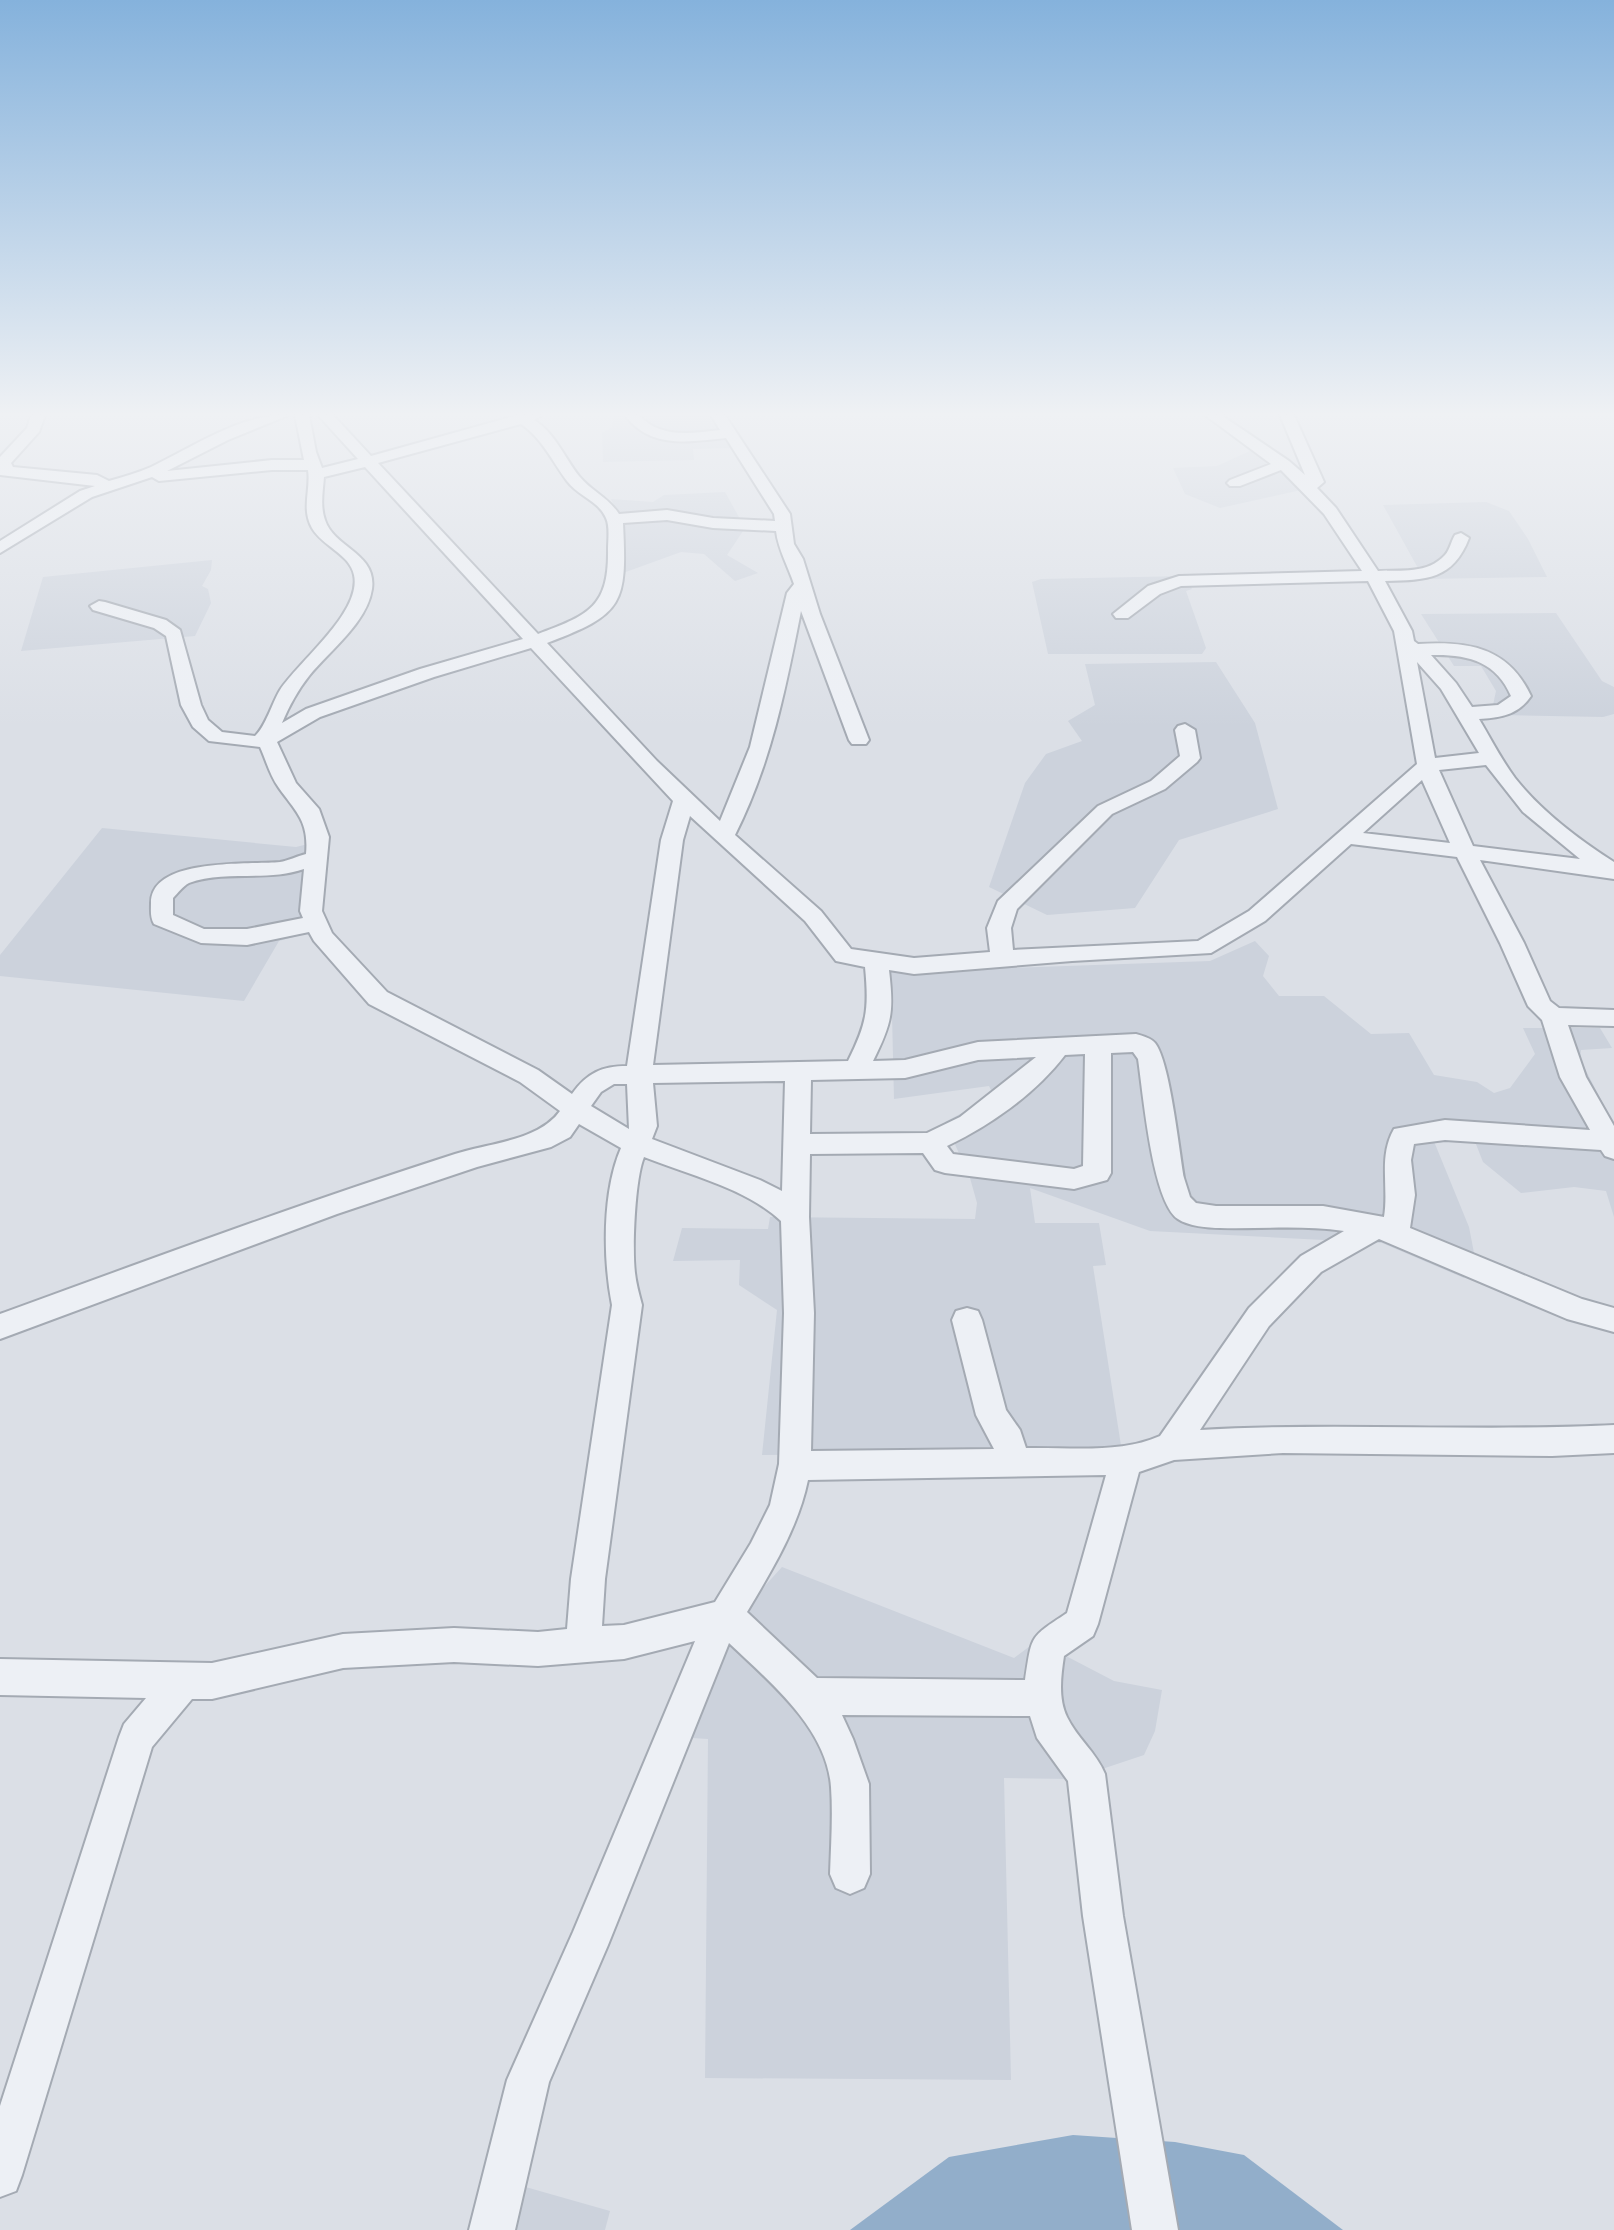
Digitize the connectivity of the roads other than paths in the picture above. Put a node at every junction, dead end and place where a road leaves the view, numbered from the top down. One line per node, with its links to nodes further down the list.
1 (44, 519): 10 (lane)
2 (317, 519): 19 (lane)
3 (420, 519): 15 (lane)
4 (615, 519): 15 (lane)
5 (690, 519): 8 (lane)
6 (782, 519): 8 (lane)
7 (1336, 519): 11 (lane)
8 (783, 526): 12 (lane)
9 (1461, 538): 11 (lane)
10 (0, 548)
11 (1375, 577): 14 (lane); 16 (lane)
12 (802, 584): 20 (lane); 24 (lane)
13 (99, 606): 19 (lane)
14 (1122, 614)
15 (535, 641): 19 (lane); 23 (lane)
16 (1410, 647): 17 (lane); 17 (lane); 22 (lane)
17 (1464, 713): 21 (lane)
18 (1185, 730): 30 (lane)
19 (267, 739): 27 (lane)
20 (859, 740)
21 (1493, 758): 22 (lane); 28 (lane)
22 (1427, 765): 25 (lane); 26 (lane)
23 (684, 800): 24 (lane); 38 (lane)
24 (725, 835): 31 (lane)
25 (1344, 838): 26 (lane); 30 (lane)
26 (1466, 853): 28 (lane); 32 (lane)
27 (317, 857): 29 (lane); 29 (lane)
28 (1612, 870)
29 (316, 923): 39 (lane)
30 (1002, 959): 31 (lane)
31 (876, 962): 36 (lane)
32 (1553, 1016): 33 (lane); 43 (lane)
33 (1614, 1018)
34 (1098, 1045): 35 (lane); 40 (lane); 45 (lane)
35 (1058, 1048): 36 (lane); 40 (lane)
36 (856, 1070): 37 (lane)
37 (798, 1071): 38 (lane); 42 (lane)
38 (639, 1074): 39 (lane); 41 (lane)
39 (575, 1109): 41 (lane); 48 (lane)
40 (929, 1143): 42 (lane)
41 (638, 1144): 44 (lane); 55 (lane)
42 (796, 1144): 44 (lane)
43 (1612, 1145): 45 (lane)
44 (794, 1217): 53 (lane)
45 (1386, 1230): 47 (lane); 50 (lane)
46 (967, 1320): 52 (lane)
47 (1614, 1320)
48 (0, 1327)
49 (1614, 1439): 50 (lane)
50 (1171, 1446): 51 (lane)
51 (1127, 1460): 52 (lane); 59 (lane)
52 (1011, 1463): 53 (lane)
53 (795, 1464): 54 (lane)
54 (726, 1616): 55 (lane); 58 (lane); 62 (lane)
55 (583, 1645): 57 (lane)
56 (0, 1677): 57 (lane)
57 (184, 1680): 61 (lane)
58 (810, 1696): 59 (lane); 60 (lane)
59 (1044, 1698): 63 (lane)
60 (849, 1874)
61 (0, 2175)
62 (492, 2230)
63 (1155, 2230)

